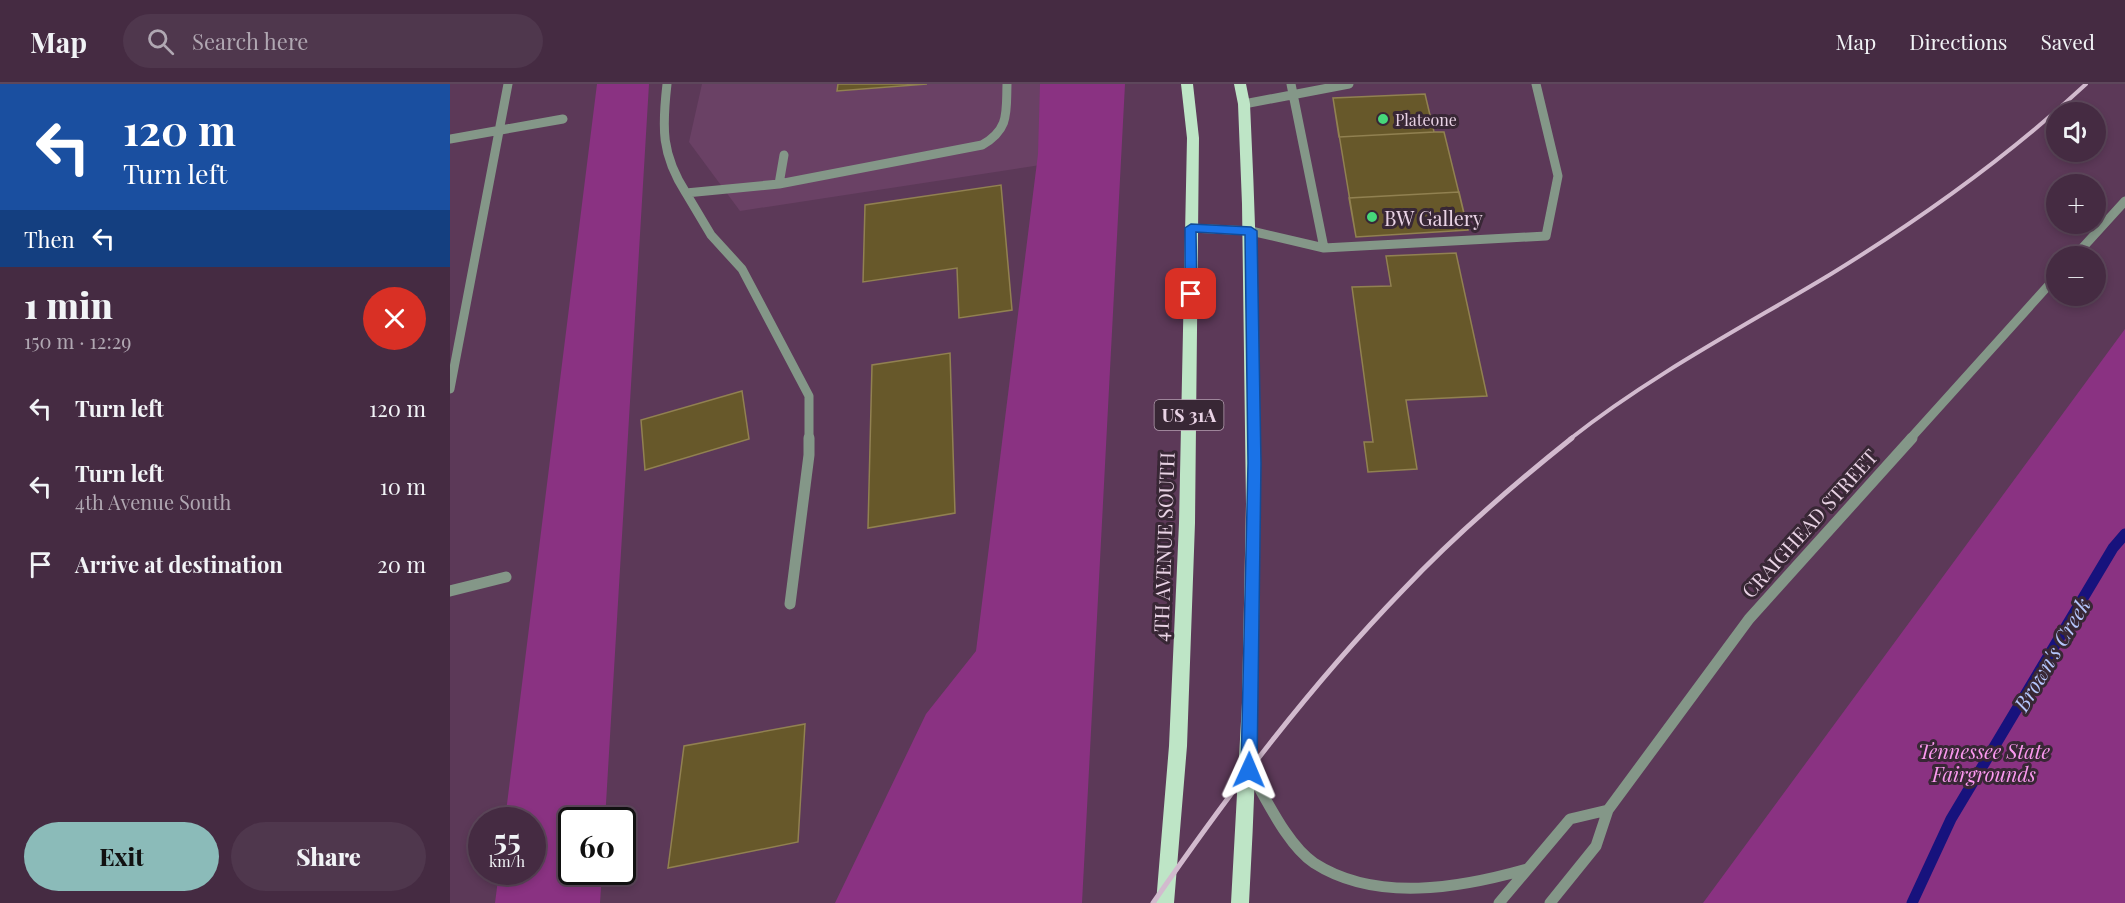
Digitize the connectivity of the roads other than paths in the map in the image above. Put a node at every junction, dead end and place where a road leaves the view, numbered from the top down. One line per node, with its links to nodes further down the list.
1 (508, 84): 12 (street)
2 (667, 84): 16 (street)
3 (1006, 84): 15 (street)
4 (1187, 84): 18 (main road, 4TH AVENUE SOUTH / US 31A)
5 (1240, 84): 10 (main road)
6 (1292, 84): 9 (street)
7 (1349, 84): 9 (street)
8 (1536, 84): 21 (street)
9 (1294, 94): 10 (street); 21 (street)
10 (1244, 104): 19 (main road)
11 (563, 119): 12 (street)
12 (501, 131): 13 (street); 23 (street)
13 (450, 139)
14 (784, 155): 15 (street)
15 (779, 184): 16 (street)
16 (686, 193): 26 (street)
17 (2125, 201): 20 (street)
18 (1191, 228): 19 (street); 30 (main road, 4TH AVENUE SOUTH / US 31A)
19 (1251, 231): 21 (street); 27 (main road)
20 (2084, 246)
21 (1324, 248)
22 (2046, 288): 28 (street, CRAIGHEAD STREET)
23 (450, 389)
24 (506, 577): 25 (street)
25 (450, 591)
26 (790, 604)
27 (1249, 770): 29 (street); 31 (main road)
28 (1608, 810): 29 (street); 33 (street, CRAIGHEAD STREET)
29 (1527, 869): 32 (street)
30 (1165, 903)
31 (1240, 903)
32 (1499, 903)
33 (1550, 903)

